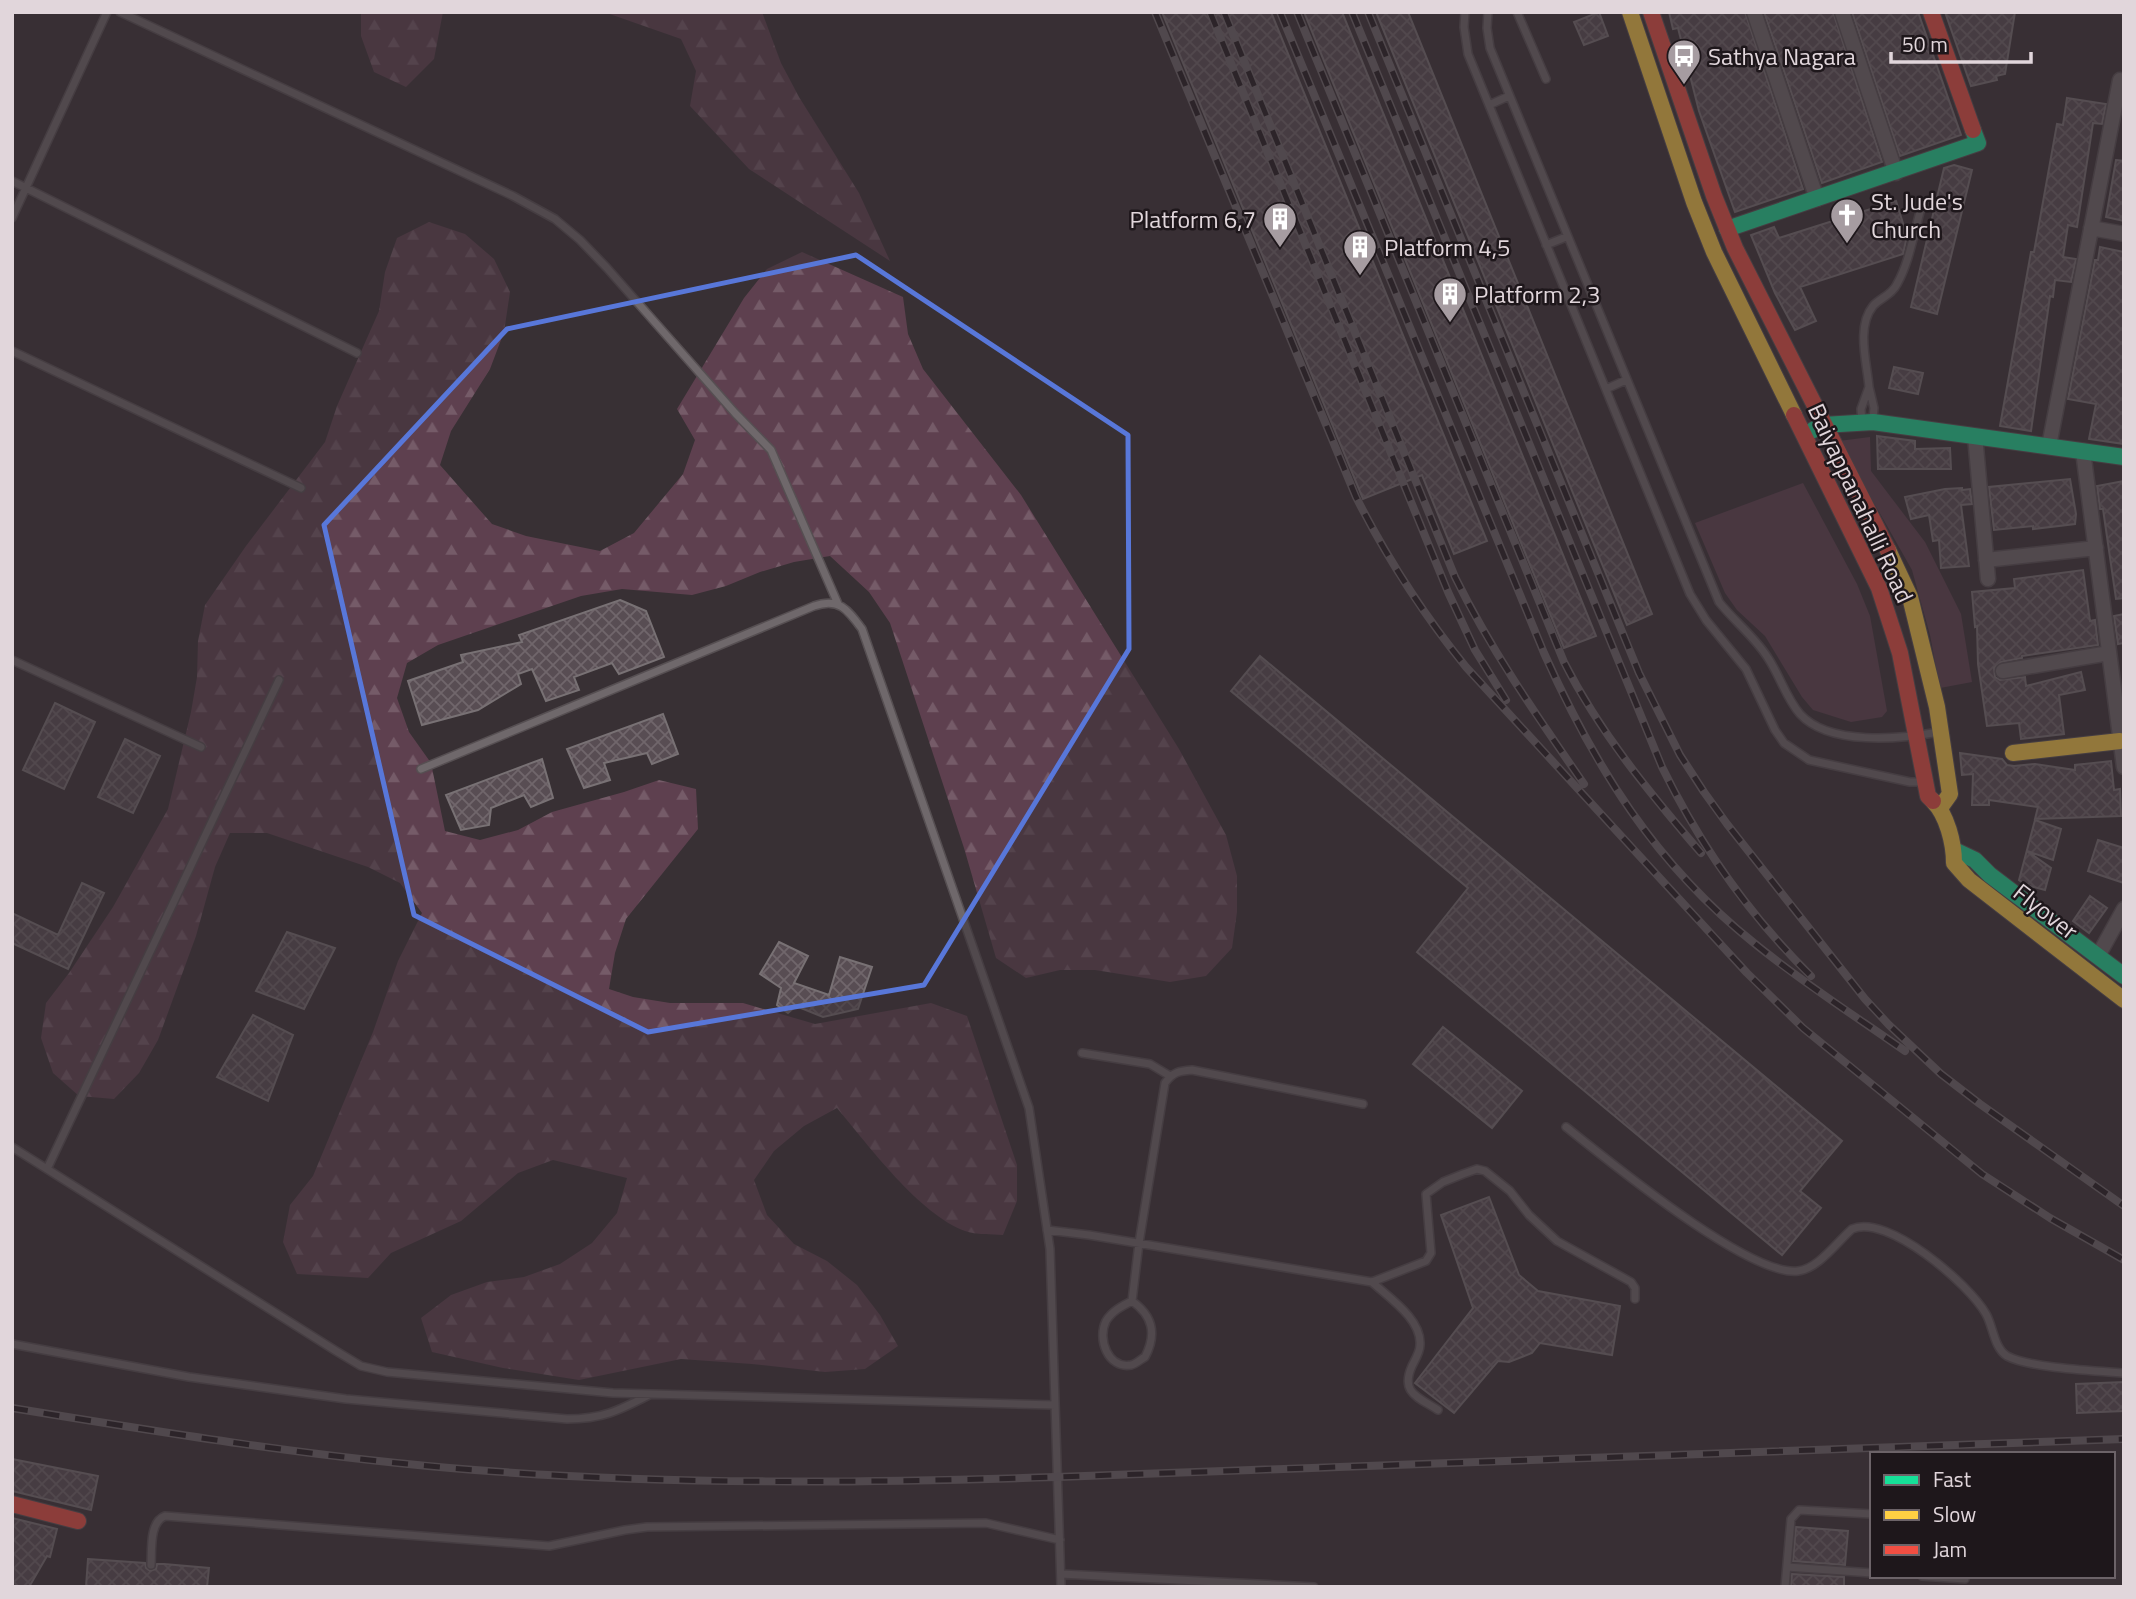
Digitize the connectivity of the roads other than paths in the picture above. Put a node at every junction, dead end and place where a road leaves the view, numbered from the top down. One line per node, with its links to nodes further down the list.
1 (107, 12): 17 (lane)
2 (120, 12): 42 (lane)
3 (1465, 12): 14 (lane)
4 (1488, 12): 13 (lane)
5 (1517, 12): 11 (lane)
6 (1630, 12): 33 (street, Baiyappanahalli Road)
7 (1651, 12): 22 (street, Baiyappanahalli Road)
8 (1754, 12): 18 (street)
9 (1842, 12): 15 (street)
10 (1931, 12): 15 (street)
11 (1546, 79)
12 (2120, 80): 21 (street)
13 (1509, 96): 14 (lane); 24 (lane)
14 (1489, 105): 25 (lane)
15 (1896, 173): 18 (street)
16 (12, 181): 17 (lane)
17 (27, 187): 20 (lane); 27 (lane)
18 (1817, 199): 22 (street)
19 (1922, 205): 29 (lane)
20 (12, 218)
21 (2091, 228): 23 (street); 35 (street)
22 (1727, 229): 32 (street, Baiyappanahalli Road)
23 (2124, 234)
24 (1566, 237): 25 (lane); 28 (lane)
25 (1546, 245): 30 (lane)
26 (12, 351): 38 (lane)
27 (357, 353)
28 (1626, 380): 30 (lane); 48 (lane)
29 (1869, 387): 31 (lane); 31 (lane)
30 (1606, 389): 54 (lane)
31 (1867, 422): 32 (street); 34 (street)
32 (1823, 425): 33 (street); 47 (street, Baiyappanahalli Road)
33 (1804, 434): 48 (street, Baiyappanahalli Road)
34 (1975, 436): 35 (street); 40 (street)
35 (2049, 446): 36 (street)
36 (2084, 451): 37 (street); 39 (street)
37 (2124, 457)
38 (301, 488)
39 (2096, 548): 40 (street); 43 (street)
40 (1986, 560): 41 (street)
41 (1988, 579)
42 (838, 604): 53 (lane); 68 (lane)
43 (2109, 653): 45 (street); 49 (street)
44 (12, 660): 50 (lane)
45 (2003, 671)
46 (279, 680): 67 (lane)
47 (1941, 732): 48 (lane); 55 (street, Baiyappanahalli Road)
48 (1917, 736): 54 (street, Baiyappanahalli Road)
49 (2120, 741): 51 (street); 52 (street)
50 (201, 747)
51 (2014, 753)
52 (2124, 767)
53 (421, 769)
54 (1925, 782): 55 (lane); 56 (street, Baiyappanahalli Road)
55 (1948, 783): 56 (street, Baiyappanahalli Road)
56 (1940, 808): 57 (street, Flyover)
57 (1954, 850): 59 (street); 61 (street, Flyover)
58 (2124, 909): 59 (street)
59 (2098, 956): 60 (street)
60 (2124, 976)
61 (2124, 1000)
62 (1082, 1053): 63 (lane)
63 (1170, 1076): 64 (lane); 69 (lane)
64 (1363, 1104)
65 (1566, 1127): 74 (lane)
66 (12, 1147): 67 (lane)
67 (47, 1168): 75 (lane)
68 (1047, 1230): 69 (lane); 76 (lane)
69 (1139, 1243): 70 (lane); 72 (lane)
70 (1372, 1282): 71 (lane); 77 (lane)
71 (1635, 1299)
72 (1132, 1301): 72 (lane)
73 (12, 1344): 75 (lane)
74 (2124, 1373)
75 (650, 1394): 76 (lane)
76 (1055, 1405): 81 (lane)
77 (1438, 1410)
78 (12, 1504): 80 (street)
79 (1870, 1514): 83 (lane)
80 (78, 1521)
81 (1060, 1540): 82 (lane); 85 (lane)
82 (151, 1565)
83 (1787, 1567): 84 (lane); 93 (lane)
84 (1870, 1573)
85 (1061, 1574): 88 (lane); 91 (lane)
86 (1939, 1578): 87 (lane)
87 (1965, 1581)
88 (1162, 1583): 89 (lane)
89 (1204, 1584): 90 (lane)
90 (1287, 1586): 92 (lane)
91 (1061, 1587)
92 (1314, 1587)
93 (1785, 1587)

